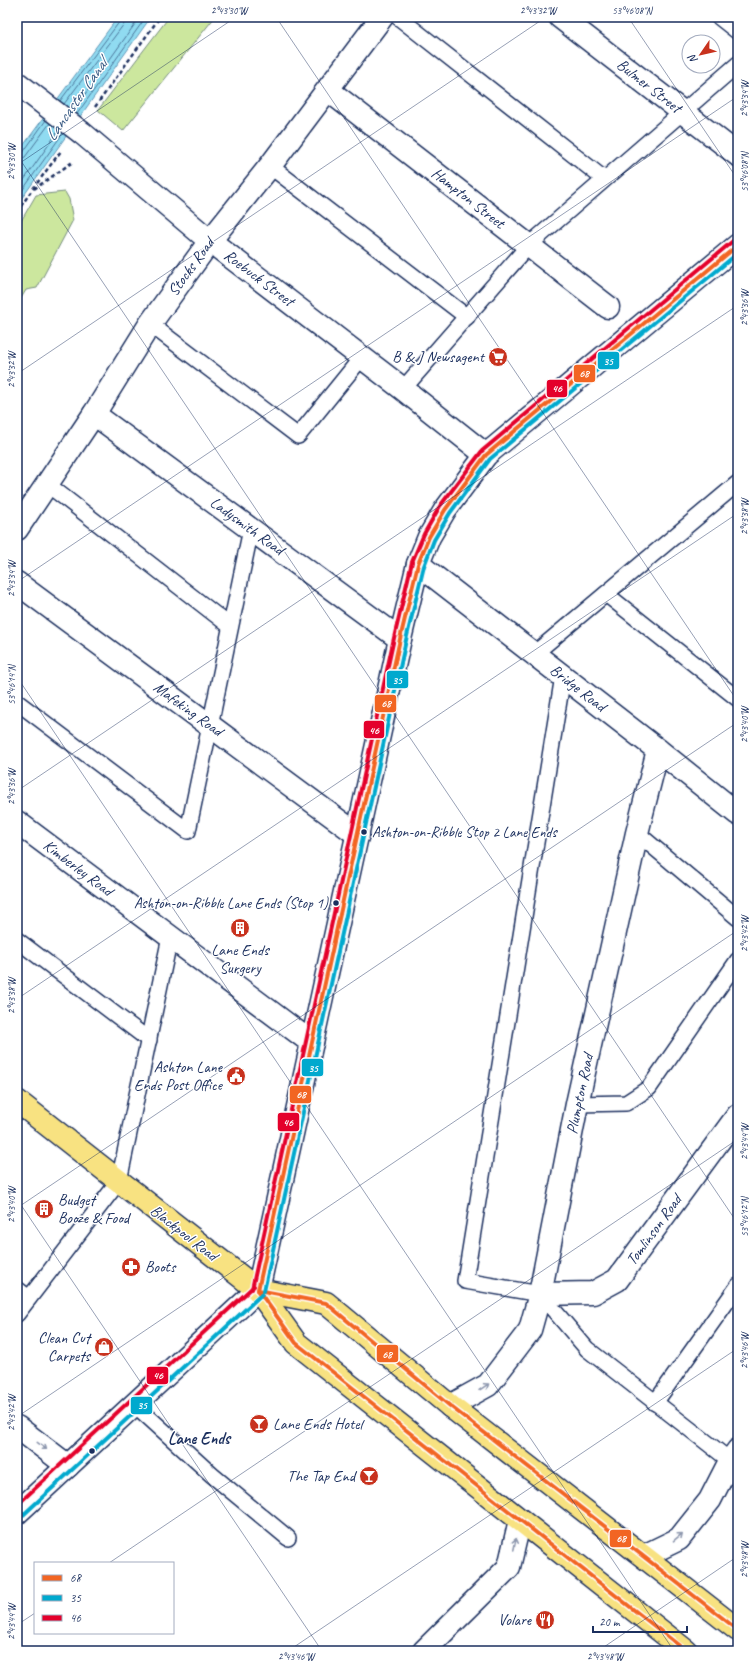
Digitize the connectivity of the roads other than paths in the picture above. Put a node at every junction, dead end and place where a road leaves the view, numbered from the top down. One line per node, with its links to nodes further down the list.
1 (382, 17): 8 (street, Stocks Road)
2 (398, 17): 12 (lane)
3 (560, 17): 9 (street, Bulmer Street)
4 (719, 17): 5 (lane)
5 (738, 32)
6 (738, 64): 9 (lane)
7 (17, 83): 13 (street, Roebuck Street, bridge)
8 (328, 90): 11 (street, Stocks Road); 14 (street, Hampton Street)
9 (681, 112): 10 (street, Bulmer Street); 12 (lane)
10 (738, 155)
11 (270, 166): 13 (street, Stocks Road); 17 (lane)
12 (604, 179): 14 (lane)
13 (210, 241): 18 (street, Stocks Road); 19 (street, Roebuck Street)
14 (529, 245): 16 (street, Hampton Street); 17 (lane)
15 (738, 245): 22 (street)
16 (608, 307)
17 (467, 317): 20 (lane)
18 (150, 324): 19 (lane); 21 (street, Stocks Road)
19 (362, 357): 20 (street, Roebuck Street)
20 (403, 389): 22 (street, Roebuck Street)
21 (94, 414): 24 (street, Stocks Road); 26 (street, Ladysmith Road)
22 (486, 455): 27 (street)
23 (738, 483): 29 (lane)
24 (47, 484): 25 (street, Stocks Road); 30 (lane)
25 (17, 529)
26 (251, 529): 30 (lane); 31 (street, Ladysmith Road)
27 (418, 564): 31 (street); 32 (street, Bridge Road)
28 (17, 583): 36 (street, Mafeking Road)
29 (606, 594): 32 (lane); 34 (lane)
30 (230, 626): 36 (lane)
31 (400, 639): 41 (street)
32 (534, 654): 33 (street, Bridge Road)
33 (563, 676): 37 (street, Bridge Road); 55 (lane)
34 (738, 699)
35 (17, 702): 36 (lane)
36 (209, 725): 41 (street, Mafeking Road)
37 (658, 750): 38 (street, Bridge Road); 40 (street, Plumpton Road)
38 (738, 814)
39 (17, 822): 43 (street, Kimberley Road)
40 (637, 833): 42 (lane); 49 (street, Plumpton Road)
41 (358, 835): 47 (street)
42 (738, 918)
43 (170, 937): 46 (lane); 47 (street, Kimberley Road)
44 (17, 940): 46 (lane)
45 (738, 960): 49 (lane)
46 (149, 1040): 51 (lane)
47 (312, 1043): 54 (street)
48 (17, 1101): 51 (highway, Blackpool Road)
49 (578, 1104): 55 (street, Plumpton Road)
50 (738, 1115): 55 (street, Tomlinson Road)
51 (119, 1181): 54 (highway, Blackpool Road); 56 (lane)
52 (738, 1286): 58 (lane)
53 (17, 1289): 56 (lane)
54 (258, 1290): 59 (street); 60 (highway, Blackpool Road); 65 (highway, Blackpool Road)
55 (540, 1294): 58 (lane); 60 (street, Plumpton Road, one-way to 55)
56 (29, 1298): 57 (lane)
57 (17, 1314)
58 (655, 1403): 62 (lane)
59 (134, 1404): 63 (street); 66 (lane)
60 (450, 1406): 67 (highway, Blackpool Road)
61 (17, 1427): 63 (street, one-way to 63)
62 (735, 1459): 67 (street, one-way to 62)
63 (68, 1466): 64 (street)
64 (17, 1513)
65 (520, 1520): 69 (street, one-way to 65); 70 (highway, Blackpool Road)
66 (288, 1538)
67 (644, 1556): 68 (highway, Blackpool Road)
68 (738, 1630)
69 (424, 1651)
70 (686, 1651)

